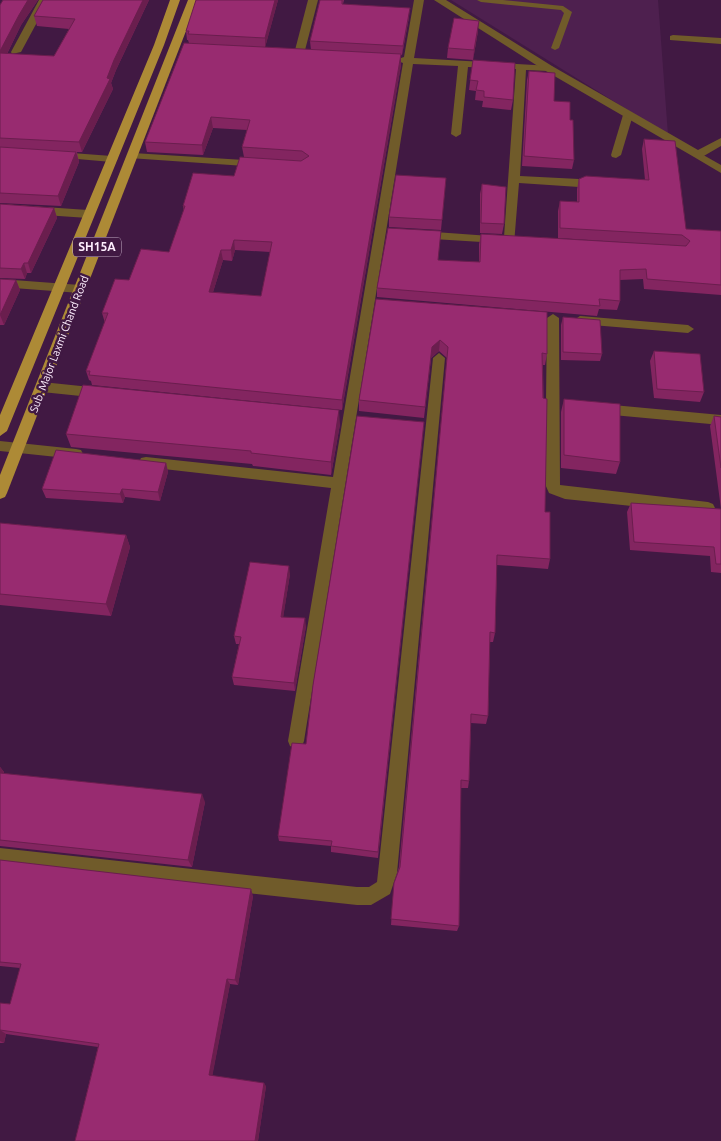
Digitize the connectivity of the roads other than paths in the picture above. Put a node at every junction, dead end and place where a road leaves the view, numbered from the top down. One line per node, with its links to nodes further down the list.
1 (44, 0): 11 (street)
2 (175, 0): 25 (main road, Sub. Major Laxmi Chand Road / SH15A)
3 (193, 0): 24 (main road, Sub. Major Laxmi Chand Road / SH15A)
4 (313, 0): 12 (street)
5 (419, 0): 14 (street)
6 (439, 0): 17 (street)
7 (481, 0): 10 (lane)
8 (673, 38): 9 (street)
9 (721, 41)
10 (555, 48)
11 (16, 52)
12 (298, 54)
13 (391, 59): 14 (street)
14 (410, 60): 15 (street); 43 (street)
15 (462, 63): 16 (street); 19 (street)
16 (520, 66): 17 (street); 28 (street)
17 (548, 68): 18 (street)
18 (628, 115): 22 (street); 23 (street)
19 (456, 134)
20 (721, 141): 23 (street)
21 (47, 155): 25 (street)
22 (616, 155)
23 (698, 155): 27 (street)
24 (133, 156): 26 (street); 37 (main road, Sub. Major Laxmi Chand Road / SH15A)
25 (112, 159): 31 (main road, Sub. Major Laxmi Chand Road / SH15A)
26 (272, 164)
27 (721, 170)
28 (514, 178): 29 (street); 33 (street)
29 (579, 183)
30 (0, 208): 31 (street)
31 (88, 214): 36 (main road, Sub. Major Laxmi Chand Road / SH15A)
32 (407, 234): 33 (street)
33 (510, 241): 34 (street)
34 (526, 242)
35 (0, 282): 36 (street)
36 (59, 287): 37 (street); 46 (main road, Sub. Major Laxmi Chand Road / SH15A)
37 (80, 289): 40 (main road, Sub. Major Laxmi Chand Road / SH15A)
38 (688, 329): 53 (street)
39 (439, 358): 55 (street)
40 (42, 387): 41 (street); 48 (main road, Sub. Major Laxmi Chand Road / SH15A)
41 (111, 394)
42 (592, 408): 45 (street)
43 (343, 418): 44 (street); 51 (street)
44 (367, 420)
45 (721, 420)
46 (0, 431)
47 (0, 446): 48 (street)
48 (18, 448): 49 (street); 52 (main road, Sub. Major Laxmi Chand Road / SH15A)
49 (86, 456)
50 (134, 461): 51 (street)
51 (338, 483): 54 (street)
52 (0, 493)
53 (708, 508)
54 (296, 741)
55 (0, 857)

